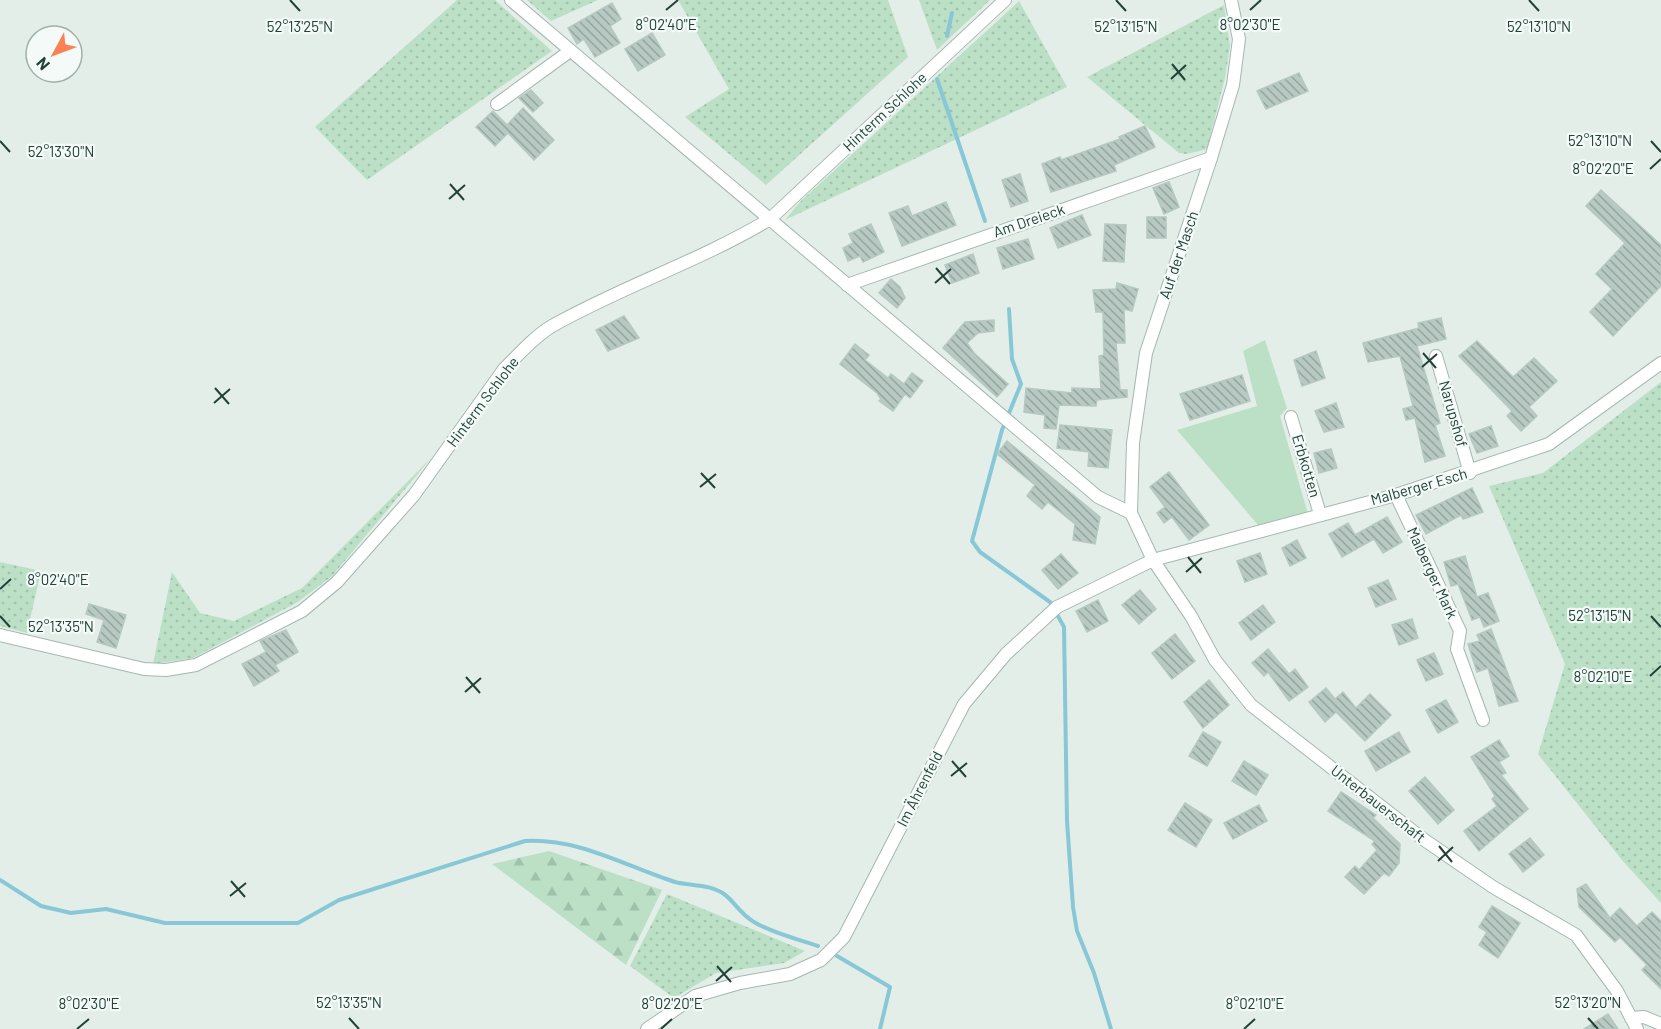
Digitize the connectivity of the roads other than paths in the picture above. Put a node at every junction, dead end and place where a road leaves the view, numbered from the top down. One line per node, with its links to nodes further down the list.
1 (510, 0): 4 (street)
2 (1005, 0): 7 (street, Hinterm Schlohe)
3 (1231, 0): 6 (street, Auf der Masch)
4 (570, 51): 5 (street); 7 (street)
5 (497, 104)
6 (1211, 158): 8 (street, Am Dreieck); 14 (street, Auf der Masch)
7 (770, 219): 8 (street); 17 (street, Hinterm Schlohe)
8 (848, 285): 14 (street)
9 (1436, 356): 12 (street, Narupshof)
10 (1661, 363): 12 (street, Malberger Esch)
11 (1291, 417): 15 (street, Erbkotten)
12 (1470, 473): 13 (street, Malberger Esch)
13 (1396, 495): 15 (street, Malberger Esch); 18 (street, Malberger Mark)
14 (1131, 513): 16 (street)
15 (1320, 514): 16 (street, Malberger Esch)
16 (1153, 560): 19 (street, Unterbauerschaft); 21 (street, Im Ährenfeld)
17 (0, 635)
18 (1483, 720)
19 (1634, 1024): 20 (street, Unterbauerschaft)
20 (1661, 1024)
21 (646, 1029)

